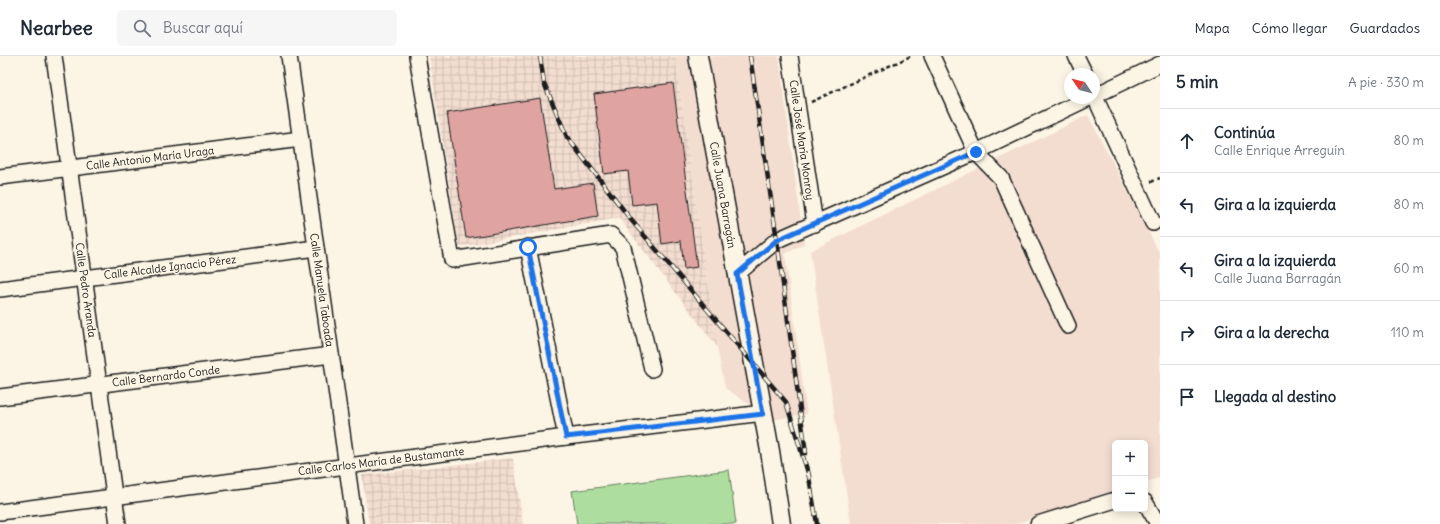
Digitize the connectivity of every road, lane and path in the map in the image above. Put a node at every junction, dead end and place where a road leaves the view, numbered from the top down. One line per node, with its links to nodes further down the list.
1 (54, 56): 17 (street, Calle Pedro Aranda)
2 (289, 56): 15 (street, Calle Manuela Taboada)
3 (417, 56): 21 (street)
4 (698, 56): 23 (street, Calle Juana Barragán)
5 (790, 56): 14 (street, Calle José María Monroy)
6 (911, 56): 14 (path)
7 (932, 56): 16 (street)
8 (1076, 56): 10 (street)
9 (1160, 64): 11 (street)
10 (1081, 68)
11 (1100, 92)
12 (1076, 104): 16 (street)
13 (1098, 104): 20 (street)
14 (797, 108): 19 (street, Calle José María Monroy)
15 (301, 139): 17 (street, Calle Antonio María Uraga); 22 (street, Calle Manuela Taboada)
16 (976, 152): 19 (street); 26 (street)
17 (69, 168): 18 (street, Calle Antonio María Uraga); 24 (street, Calle Pedro Aranda)
18 (0, 177)
19 (815, 224): 23 (street)
20 (1153, 224)
21 (528, 247): 28 (street); 32 (street)
22 (316, 248): 24 (street, Calle Alcalde Ignacio Pérez); 27 (street, Calle Manuela Taboada)
23 (737, 274): 31 (street, Calle Juana Barragán)
24 (84, 278): 25 (street, Calle Alcalde Ignacio Pérez); 29 (street, Calle Pedro Aranda)
25 (0, 289)
26 (1068, 326)
27 (331, 355): 29 (street, Calle Bernardo Conde); 33 (street, Calle Manuela Taboada)
28 (652, 369)
29 (99, 385): 30 (street, Calle Bernardo Conde); 34 (street, Calle Pedro Aranda)
30 (0, 398)
31 (763, 414): 32 (street, Calle Carlos María de Bustamante); 40 (street, Calle Juana Barragán)
32 (566, 437): 33 (street, Calle Carlos María de Bustamante)
33 (347, 466): 34 (street, Calle Carlos María de Bustamante); 39 (street, Calle Manuela Taboada)
34 (114, 496): 37 (street, Calle Carlos María de Bustamante); 38 (street, Calle Pedro Aranda)
35 (1112, 501): 41 (street)
36 (1148, 507): 42 (street)
37 (0, 512)
38 (118, 524)
39 (355, 524)
40 (781, 524)
41 (1038, 524)
42 (1158, 524)

